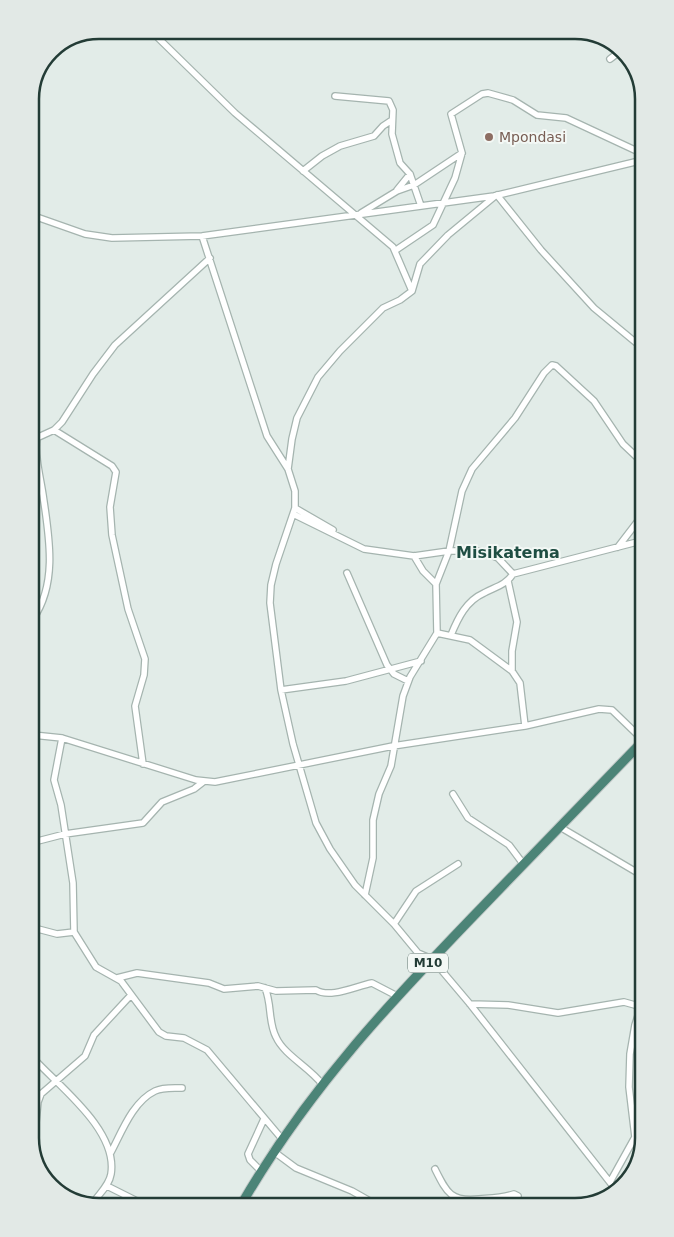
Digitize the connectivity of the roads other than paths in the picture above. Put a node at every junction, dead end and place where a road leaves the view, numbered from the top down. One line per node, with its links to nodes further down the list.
1 (159, 39): 9 (street)
2 (616, 54): 3 (street)
3 (610, 58)
4 (335, 96): 5 (street)
5 (392, 120): 9 (street); 10 (street)
6 (635, 150): 7 (street)
7 (462, 153): 11 (street); 14 (street)
8 (635, 161): 13 (street)
9 (303, 171): 17 (street)
10 (410, 174): 11 (street); 12 (street)
11 (414, 185): 12 (street); 15 (street)
12 (397, 191): 16 (street)
13 (496, 196): 14 (street); 22 (street); 23 (street)
14 (443, 203): 15 (street); 20 (street)
15 (421, 206): 16 (street)
16 (361, 214): 17 (street)
17 (352, 215): 19 (street); 20 (street)
18 (39, 218): 19 (street)
19 (202, 236): 21 (street)
20 (396, 250): 22 (street)
21 (210, 258): 24 (street); 27 (street)
22 (412, 291): 27 (street)
23 (635, 342)
24 (54, 430): 25 (street); 53 (street)
25 (39, 437)
26 (635, 455): 33 (street)
27 (288, 469): 29 (street)
28 (39, 477): 39 (street)
29 (294, 511): 34 (street); 46 (street)
30 (635, 525): 32 (street)
31 (635, 543): 32 (street)
32 (618, 547): 36 (street)
33 (449, 551): 34 (street); 36 (street); 38 (street)
34 (414, 556): 38 (street)
35 (347, 574): 43 (street)
36 (513, 574): 37 (street)
37 (508, 581): 41 (street); 44 (street)
38 (436, 584): 40 (street)
39 (39, 606)
40 (437, 633): 41 (street); 42 (street)
41 (451, 636): 44 (street)
42 (421, 661): 43 (street); 45 (street)
43 (391, 670): 45 (street); 46 (street)
44 (512, 671): 47 (street)
45 (408, 681): 51 (street)
46 (281, 690): 54 (street)
47 (526, 726): 48 (street); 51 (street)
48 (635, 733)
49 (39, 736): 50 (street)
50 (62, 738): 53 (street); 58 (street)
51 (393, 746): 54 (street); 63 (street)
52 (635, 748): 57 (highway, M10)
53 (143, 764): 55 (street)
54 (298, 765): 55 (street); 63 (street)
55 (203, 782): 58 (street)
56 (453, 794): 61 (street)
57 (560, 827): 61 (highway, M10); 62 (street)
58 (65, 834): 59 (street); 66 (street)
59 (39, 841)
60 (458, 864): 64 (street)
61 (524, 865): 67 (highway, M10)
62 (635, 871)
63 (364, 894): 64 (street)
64 (394, 924): 67 (street)
65 (39, 930): 66 (street)
66 (74, 932): 68 (street)
67 (432, 960): 71 (highway, M10); 72 (street)
68 (117, 978): 69 (street); 70 (street)
69 (265, 988): 71 (street); 77 (street)
70 (131, 995): 76 (street); 80 (street)
71 (398, 996): 77 (highway, M10)
72 (470, 1004): 73 (street); 88 (street)
73 (635, 1005)
74 (635, 1025): 81 (street)
75 (39, 1064): 76 (street)
76 (54, 1081): 79 (street); 85 (street)
77 (322, 1084): 83 (highway, M10)
78 (182, 1088): 85 (street)
79 (39, 1098)
80 (264, 1119): 83 (street); 87 (street)
81 (635, 1137)
82 (635, 1137): 88 (street)
83 (282, 1139): 84 (highway, M10)
84 (274, 1151): 87 (highway, M10); 94 (street)
85 (110, 1154): 90 (street)
86 (435, 1169): 95 (street)
87 (261, 1171): 93 (highway, M10)
88 (610, 1182): 89 (street)
89 (613, 1185)
90 (107, 1186): 91 (street); 92 (street)
91 (96, 1198)
92 (131, 1198)
93 (245, 1198)
94 (365, 1198)
95 (457, 1198)
96 (501, 1198): 97 (street)
97 (517, 1198)

